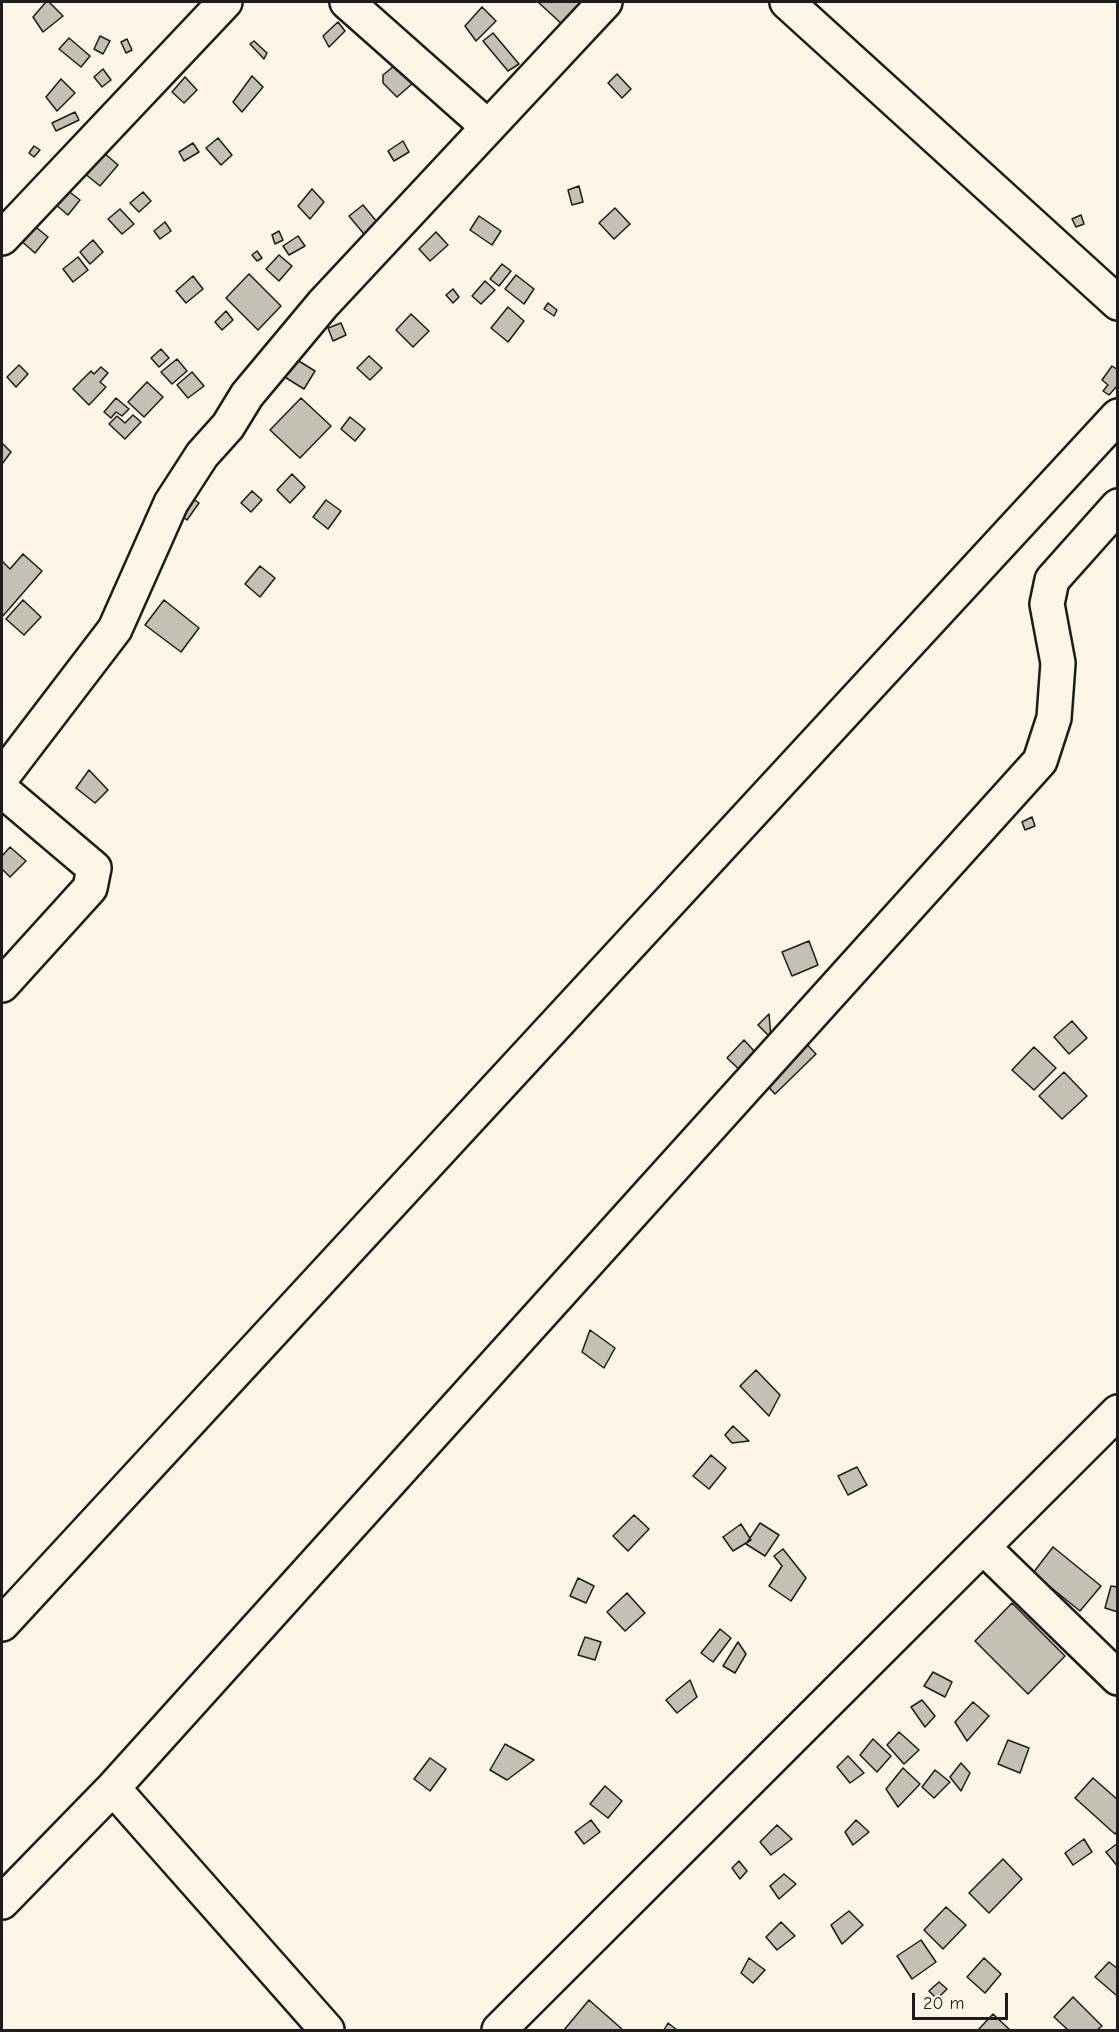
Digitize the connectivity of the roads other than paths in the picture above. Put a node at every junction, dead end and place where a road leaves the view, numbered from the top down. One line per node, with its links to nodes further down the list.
1 (225, 2): 6 (street)
2 (347, 2): 5 (street)
3 (605, 2): 5 (street)
4 (787, 2): 7 (street)
5 (488, 127): 10 (street)
6 (2, 238)
7 (1118, 303)
8 (1118, 416): 15 (street)
9 (1118, 506): 17 (street)
10 (2, 777)
11 (2, 790): 12 (street)
12 (2, 985)
13 (1118, 1412): 14 (street)
14 (983, 1547): 16 (street); 20 (street)
15 (2, 1624)
16 (1118, 1678)
17 (113, 1788): 18 (street); 19 (street)
18 (2, 1902)
19 (327, 2031)
20 (499, 2031)

